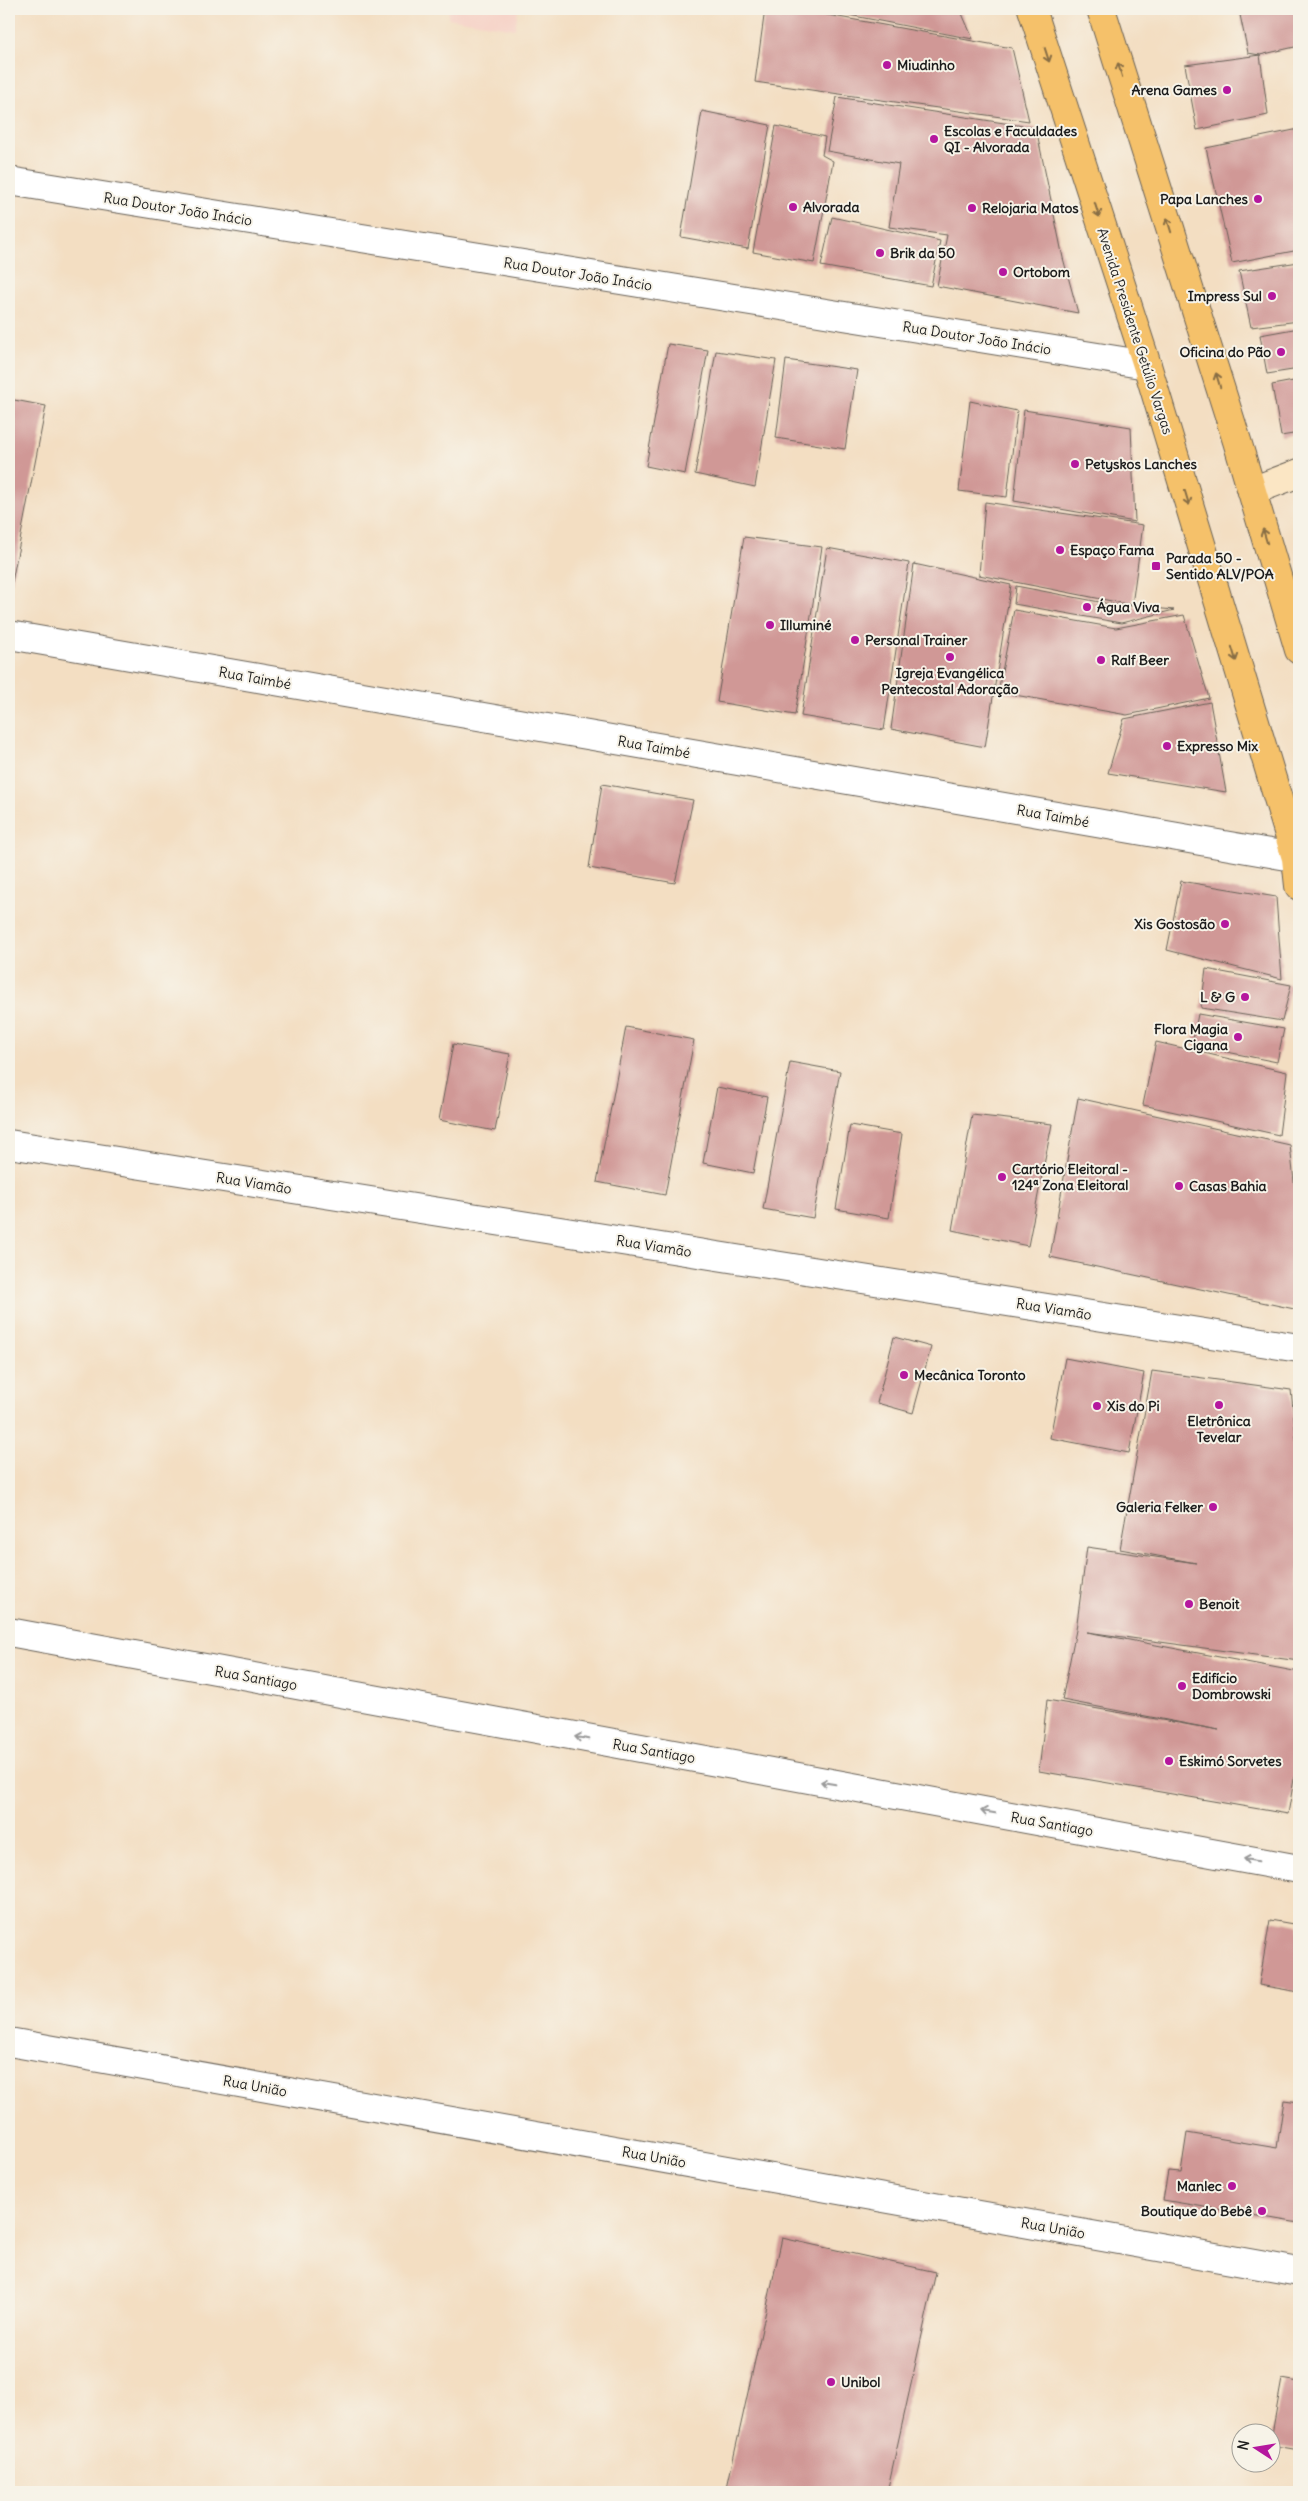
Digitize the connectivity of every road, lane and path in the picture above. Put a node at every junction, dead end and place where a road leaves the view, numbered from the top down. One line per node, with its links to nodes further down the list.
1 (1032, 9): 4 (main road, Avenida Presidente Getúlio Vargas, one-way to 4)
2 (1101, 9): 6 (main road, one-way to 2)
3 (9, 181): 4 (street, Rua Doutor João Inácio)
4 (1147, 365): 9 (main road, Avenida Presidente Getúlio Vargas, one-way to 9)
5 (1299, 473): 6 (street)
6 (1252, 491): 8 (main road, one-way to 6)
7 (9, 635): 9 (street, Rua Taimbé)
8 (1299, 650)
9 (1298, 858): 10 (main road, Avenida Presidente Getúlio Vargas)
10 (1299, 886)
11 (9, 1144): 12 (street, Rua Viamão)
12 (1299, 1348)
13 (9, 1632): 14 (street, Rua Santiago, one-way to 13)
14 (1299, 1869)
15 (9, 2042): 16 (street, Rua União)
16 (1299, 2272)

